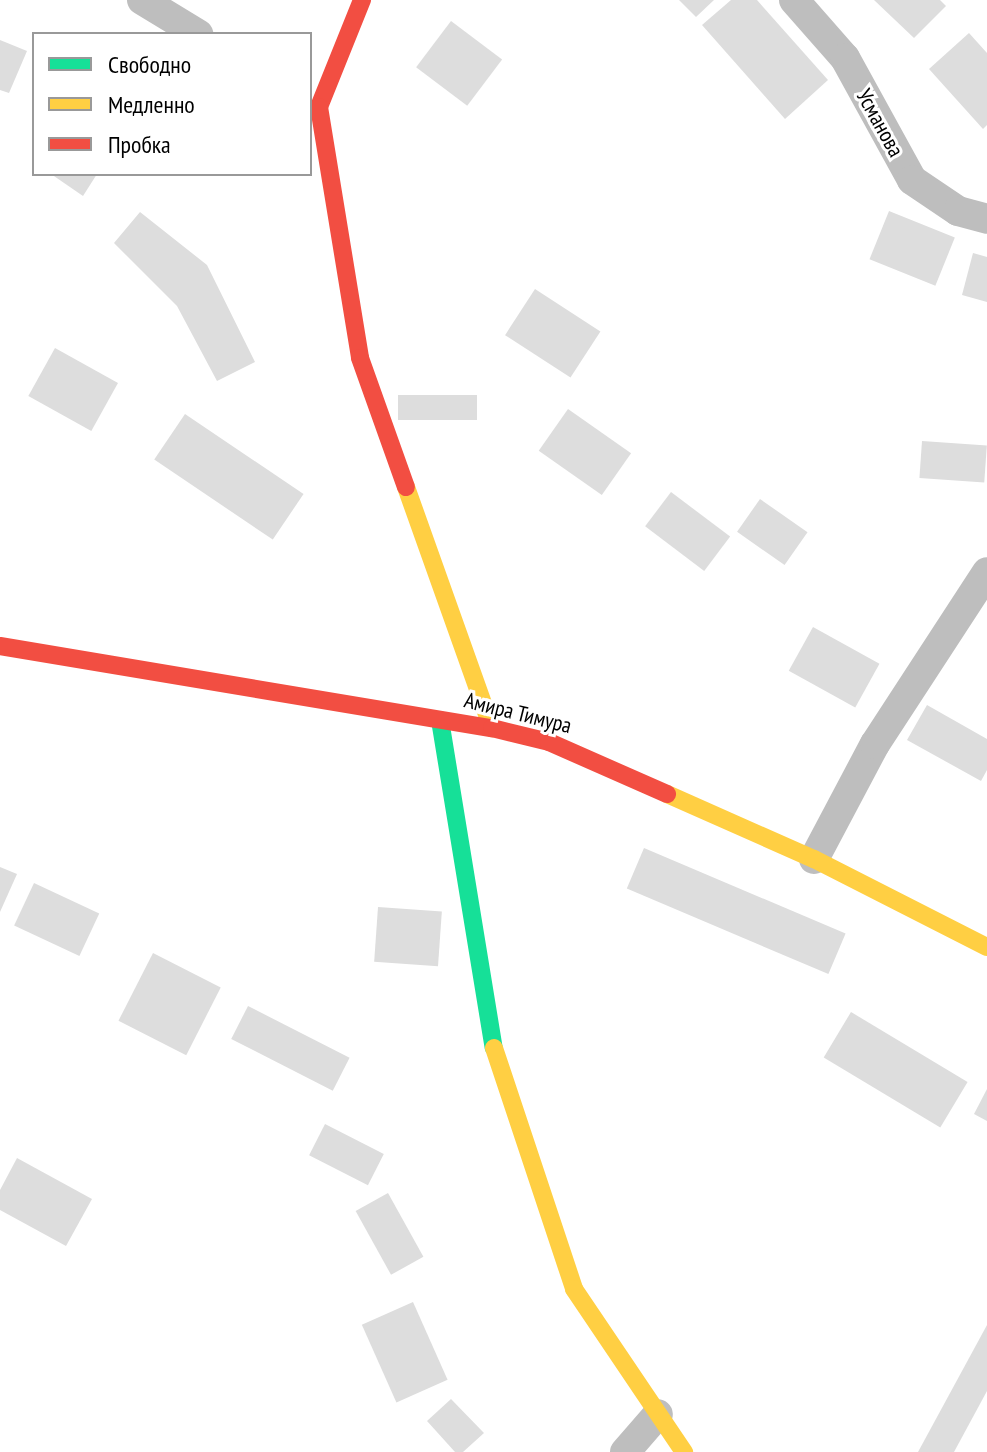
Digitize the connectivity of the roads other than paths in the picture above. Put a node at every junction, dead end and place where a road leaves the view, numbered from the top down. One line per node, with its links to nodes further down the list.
1 (142, 0): 4 (street)
2 (362, 0): 5 (street)
3 (794, 0): 6 (street, Усманова)
4 (195, 32)
5 (315, 104): 10 (street)
6 (987, 219)
7 (987, 572): 11 (street)
8 (0, 646): 9 (street, Амира Тимура)
9 (440, 720): 10 (street, Амира Тимура); 13 (street)
10 (492, 728): 11 (street, Амира Тимура)
11 (814, 859): 12 (street, Амира Тимура)
12 (987, 947)
13 (658, 1414): 14 (street); 15 (street)
14 (625, 1452)
15 (684, 1452)

